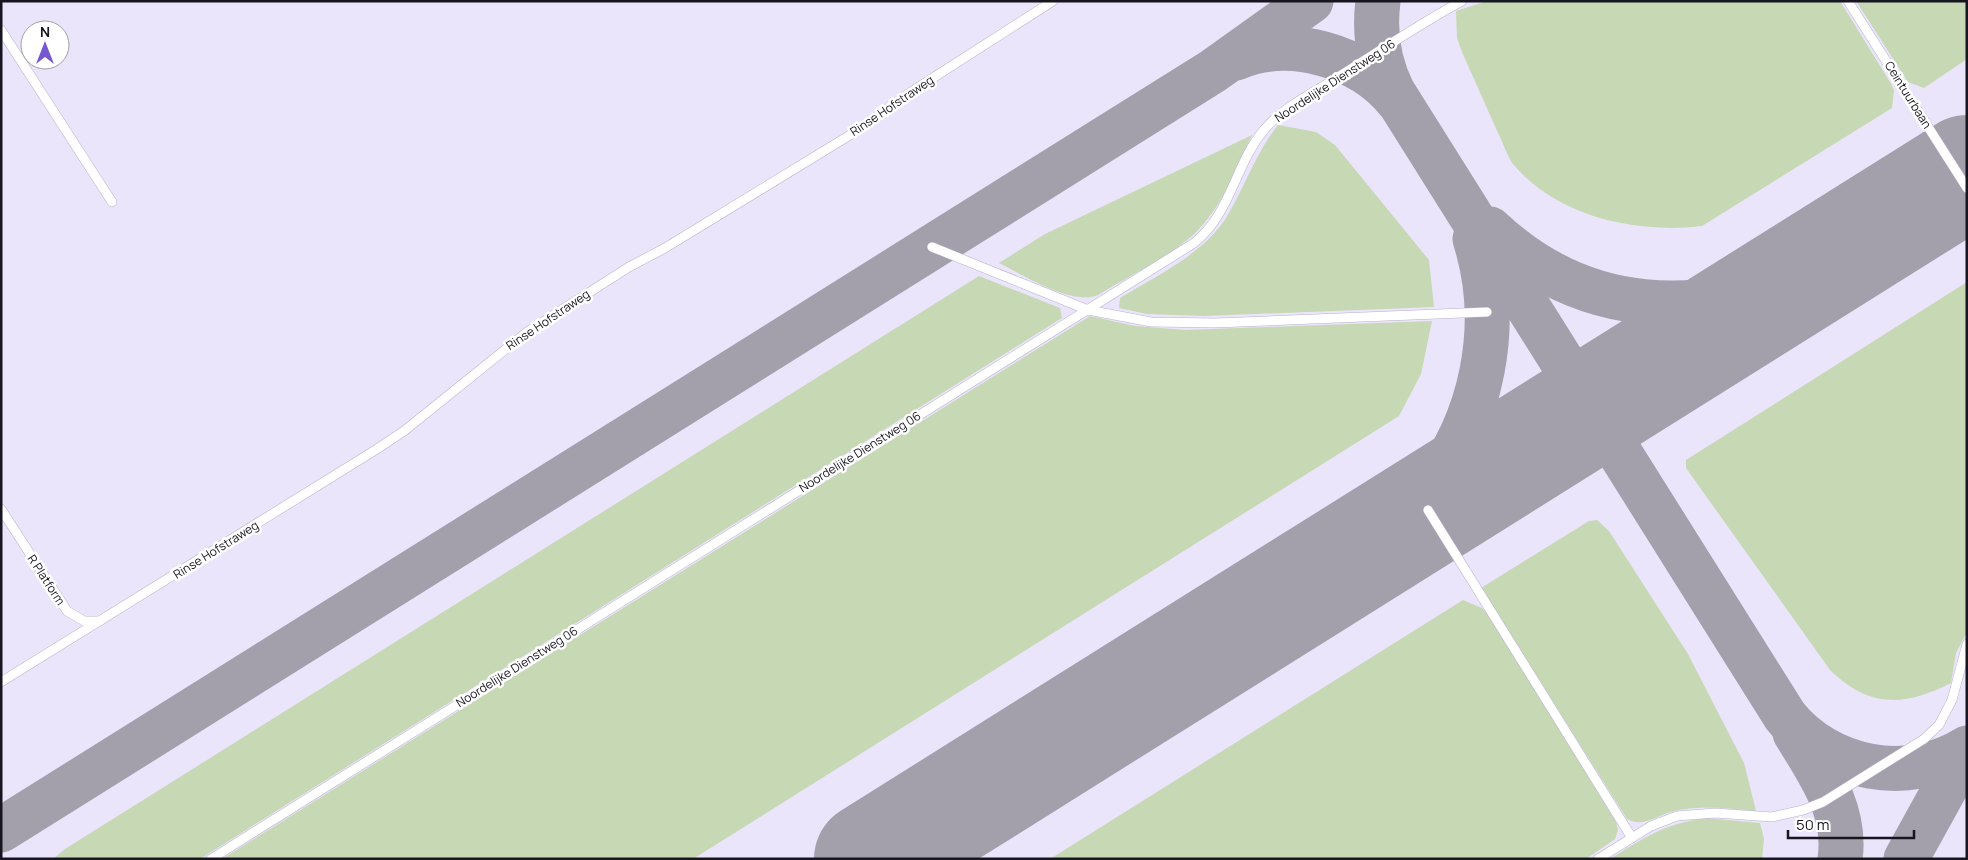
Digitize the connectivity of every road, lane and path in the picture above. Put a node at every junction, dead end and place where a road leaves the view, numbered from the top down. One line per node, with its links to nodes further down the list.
1 (1053, 1): 12 (lane, Rinse Hofstraweg)
2 (1462, 1): 8 (lane, Noordelijke Dienstweg 06)
3 (1848, 1): 5 (lane, Ceintuurbaan)
4 (1, 30): 6 (lane)
5 (1967, 188)
6 (112, 202)
7 (932, 247): 8 (lane)
8 (1088, 310): 9 (lane); 16 (lane, Noordelijke Dienstweg 06)
9 (1487, 312)
10 (1, 509): 12 (lane, R Platform)
11 (1428, 510): 15 (lane)
12 (110, 616): 14 (lane, Rinse Hofstraweg)
13 (1967, 644): 15 (lane)
14 (1, 682)
15 (1632, 838): 17 (lane)
16 (211, 859)
17 (1598, 859)

